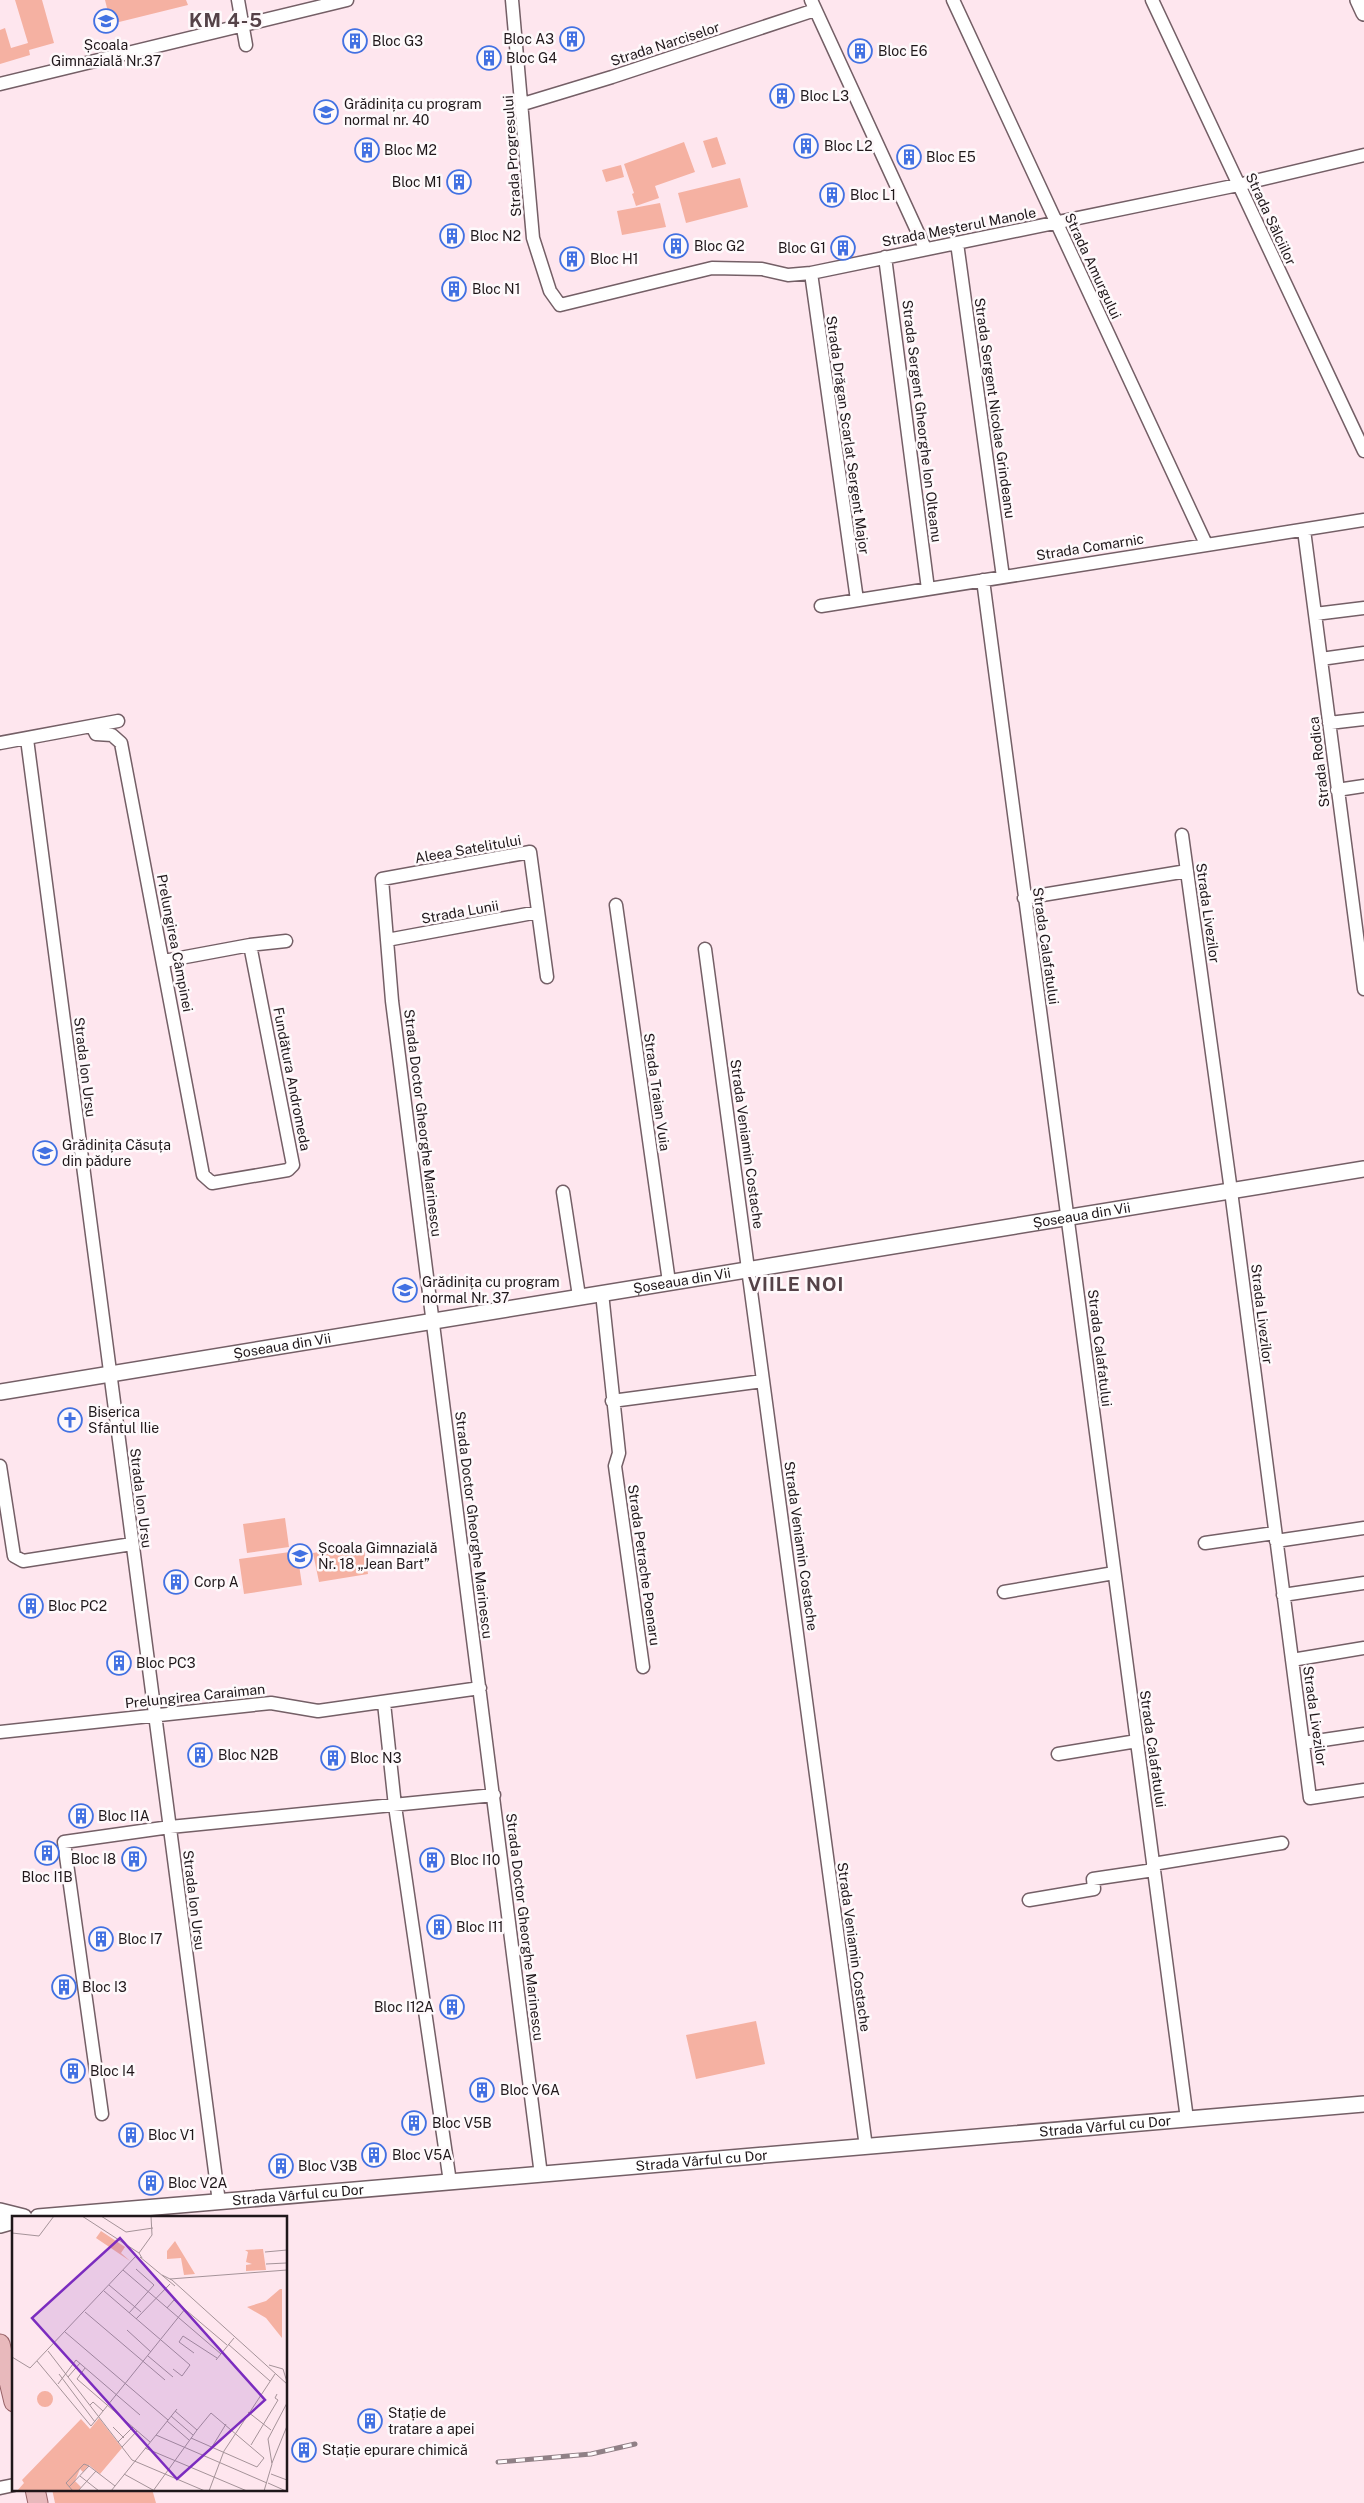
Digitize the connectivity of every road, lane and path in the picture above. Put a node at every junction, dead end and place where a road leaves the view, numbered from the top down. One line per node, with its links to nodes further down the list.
1 (238, 0): 9 (street)
2 (346, 0): 9 (street)
3 (512, 0): 12 (street, Strada Progresului)
4 (953, 0): 15 (street, Strada Amurgului)
5 (1152, 0): 14 (street, Strada Sălciilor)
6 (1358, 0): 8 (street)
7 (813, 5): 12 (street, Strada Narciselor); 17 (street)
8 (1364, 13)
9 (242, 26): 10 (street); 11 (street)
10 (246, 45)
11 (0, 84)
12 (523, 104): 20 (street, Strada Progresului)
13 (1364, 155): 14 (street, Strada Meșterul Manole)
14 (1238, 185): 15 (street, Strada Meșterul Manole); 21 (street, Strada Sălciilor)
15 (1056, 223): 16 (street, Strada Meșterul Manole); 24 (street, Strada Amurgului)
16 (957, 243): 17 (street, Strada Meșterul Manole); 25 (street, Strada Sergent Nicolae Grindeanu)
17 (926, 248): 18 (street, Strada Meșterul Manole)
18 (885, 257): 19 (street, Strada Meșterul Manole); 27 (street, Strada Sergent Gheorghe Ion Olteanu)
19 (811, 273): 20 (street, Strada Meșterul Manole); 28 (street, Strada Drăgan Scarlat Sergent Major)
20 (560, 305)
21 (1364, 452)
22 (1364, 520): 23 (street, Strada Comarnic)
23 (1304, 530): 24 (street, Strada Comarnic); 31 (street, Strada Rodica)
24 (1206, 544): 25 (street, Strada Comarnic)
25 (1003, 577): 26 (street, Strada Comarnic)
26 (983, 580): 27 (street, Strada Comarnic); 45 (street, Strada Calafatului)
27 (928, 589): 28 (street, Strada Comarnic)
28 (857, 600): 29 (street, Strada Comarnic)
29 (820, 606)
30 (1364, 608): 31 (street)
31 (1315, 614): 33 (street, Strada Rodica)
32 (1364, 653): 33 (street)
33 (1321, 659): 36 (street, Strada Rodica)
34 (1364, 719): 36 (street)
35 (118, 722): 37 (street)
36 (1329, 723): 41 (street, Strada Rodica)
37 (92, 726): 38 (street); 52 (street, Prelungirea Câmpinei)
38 (26, 739): 39 (street); 65 (street, Strada Ion Ursu)
39 (0, 743)
40 (1364, 786): 41 (street)
41 (1337, 790): 54 (street, Strada Rodica)
42 (1182, 835): 43 (street, Strada Livezilor)
43 (1186, 871): 45 (street); 57 (street, Strada Livezilor)
44 (382, 879): 47 (street, Aleea Satelitului); 48 (street, Strada Doctor Gheorghe Marinescu)
45 (1024, 898): 59 (street, Strada Calafatului)
46 (616, 905): 61 (street, Strada Traian Vuia)
47 (538, 912): 48 (street, Strada Lunii); 53 (street)
48 (386, 940): 64 (street, Strada Doctor Gheorghe Marinescu)
49 (286, 941): 50 (street)
50 (250, 945): 52 (street); 56 (street, Fundătura Andromeda)
51 (705, 949): 60 (street, Strada Veniamin Costache)
52 (164, 961): 56 (street, Prelungirea Câmpinei)
53 (547, 977)
54 (1364, 989)
55 (1364, 1169): 57 (street, Șoseaua din Vii)
56 (212, 1184)
57 (1231, 1191): 59 (street, Șoseaua din Vii); 71 (street, Strada Livezilor)
58 (563, 1192): 63 (street)
59 (1068, 1218): 60 (street, Șoseaua din Vii); 74 (street, Strada Calafatului)
60 (748, 1271): 61 (street, Șoseaua din Vii); 66 (street, Strada Veniamin Costache)
61 (669, 1282): 62 (street, Șoseaua din Vii)
62 (602, 1293): 63 (street, Șoseaua din Vii); 68 (street, Strada Petrache Poenaru)
63 (579, 1296): 64 (street, Șoseaua din Vii)
64 (433, 1322): 65 (street, Șoseaua din Vii); 81 (street, Strada Doctor Gheorghe Marinescu)
65 (110, 1375): 67 (street, Șoseaua din Vii); 73 (street, Strada Ion Ursu)
66 (763, 1380): 68 (street); 99 (street, Strada Veniamin Costache)
67 (0, 1392)
68 (612, 1401): 80 (street, Strada Petrache Poenaru)
69 (0, 1466): 73 (street)
70 (1364, 1528): 71 (street)
71 (1276, 1537): 72 (street); 77 (street, Strada Livezilor)
72 (1205, 1543)
73 (132, 1544): 83 (street, Strada Ion Ursu)
74 (1114, 1573): 76 (street); 86 (street, Strada Calafatului)
75 (1364, 1583): 77 (street)
76 (1004, 1592)
77 (1283, 1595): 79 (street, Strada Livezilor)
78 (1364, 1648): 79 (street)
79 (1292, 1660): 87 (street, Strada Livezilor)
80 (643, 1667)
81 (480, 1688): 82 (street, Prelungirea Caraiman); 90 (street, Strada Doctor Gheorghe Marinescu)
82 (384, 1703): 83 (street, Prelungirea Caraiman); 91 (street)
83 (155, 1715): 84 (street, Prelungirea Caraiman); 92 (street, Strada Ion Ursu)
84 (0, 1732)
85 (1364, 1734): 87 (street)
86 (1136, 1741): 88 (street); 94 (street, Strada Calafatului)
87 (1303, 1743): 89 (street, Strada Livezilor)
88 (1058, 1754)
89 (1364, 1790)
90 (494, 1795): 91 (street); 100 (street, Strada Doctor Gheorghe Marinescu)
91 (395, 1806): 92 (street); 101 (street)
92 (170, 1827): 97 (street); 102 (street, Strada Ion Ursu)
93 (1282, 1843): 94 (street)
94 (1153, 1867): 95 (street); 98 (street, Strada Calafatului)
95 (1029, 1900)
96 (1364, 2104): 98 (street, Strada Vârful cu Dor)
97 (102, 2114)
98 (1187, 2119): 99 (street, Strada Vârful cu Dor)
99 (866, 2147): 100 (street, Strada Vârful cu Dor)
100 (541, 2175): 101 (street, Strada Vârful cu Dor)
101 (450, 2182): 102 (street, Strada Vârful cu Dor)
102 (219, 2202): 105 (street, Strada Vârful cu Dor)
103 (0, 2211): 104 (street)
104 (20, 2216)
105 (50, 2216)
106 (0, 2344): 107 (main road)
107 (12, 2394)
108 (35, 2490): 109 (main road)
109 (38, 2503)

